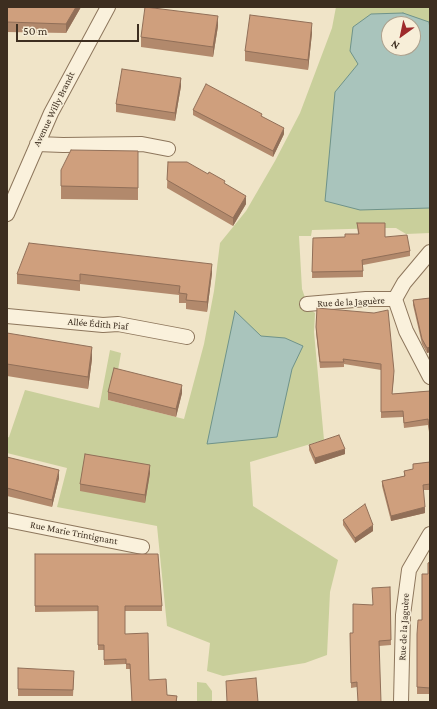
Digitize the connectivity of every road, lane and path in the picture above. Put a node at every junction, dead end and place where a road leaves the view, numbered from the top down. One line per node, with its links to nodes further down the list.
1 (108, 7): 2 (street, Avenue Willy Brandt)
2 (37, 144): 3 (street); 4 (street, Avenue Willy Brandt)
3 (168, 149)
4 (7, 214)
5 (430, 252): 6 (street, Rue de la Jaguère)
6 (395, 299): 7 (street, Rue de la Jaguère); 10 (street, Rue de la Jaguère)
7 (307, 304)
8 (7, 316): 9 (street, Allée Édith Piaf)
9 (187, 337)
10 (430, 377)
11 (7, 520): 13 (street, Rue Marie Trintignant)
12 (430, 534): 14 (street, Rue de la Jaguère)
13 (142, 547)
14 (401, 702)

